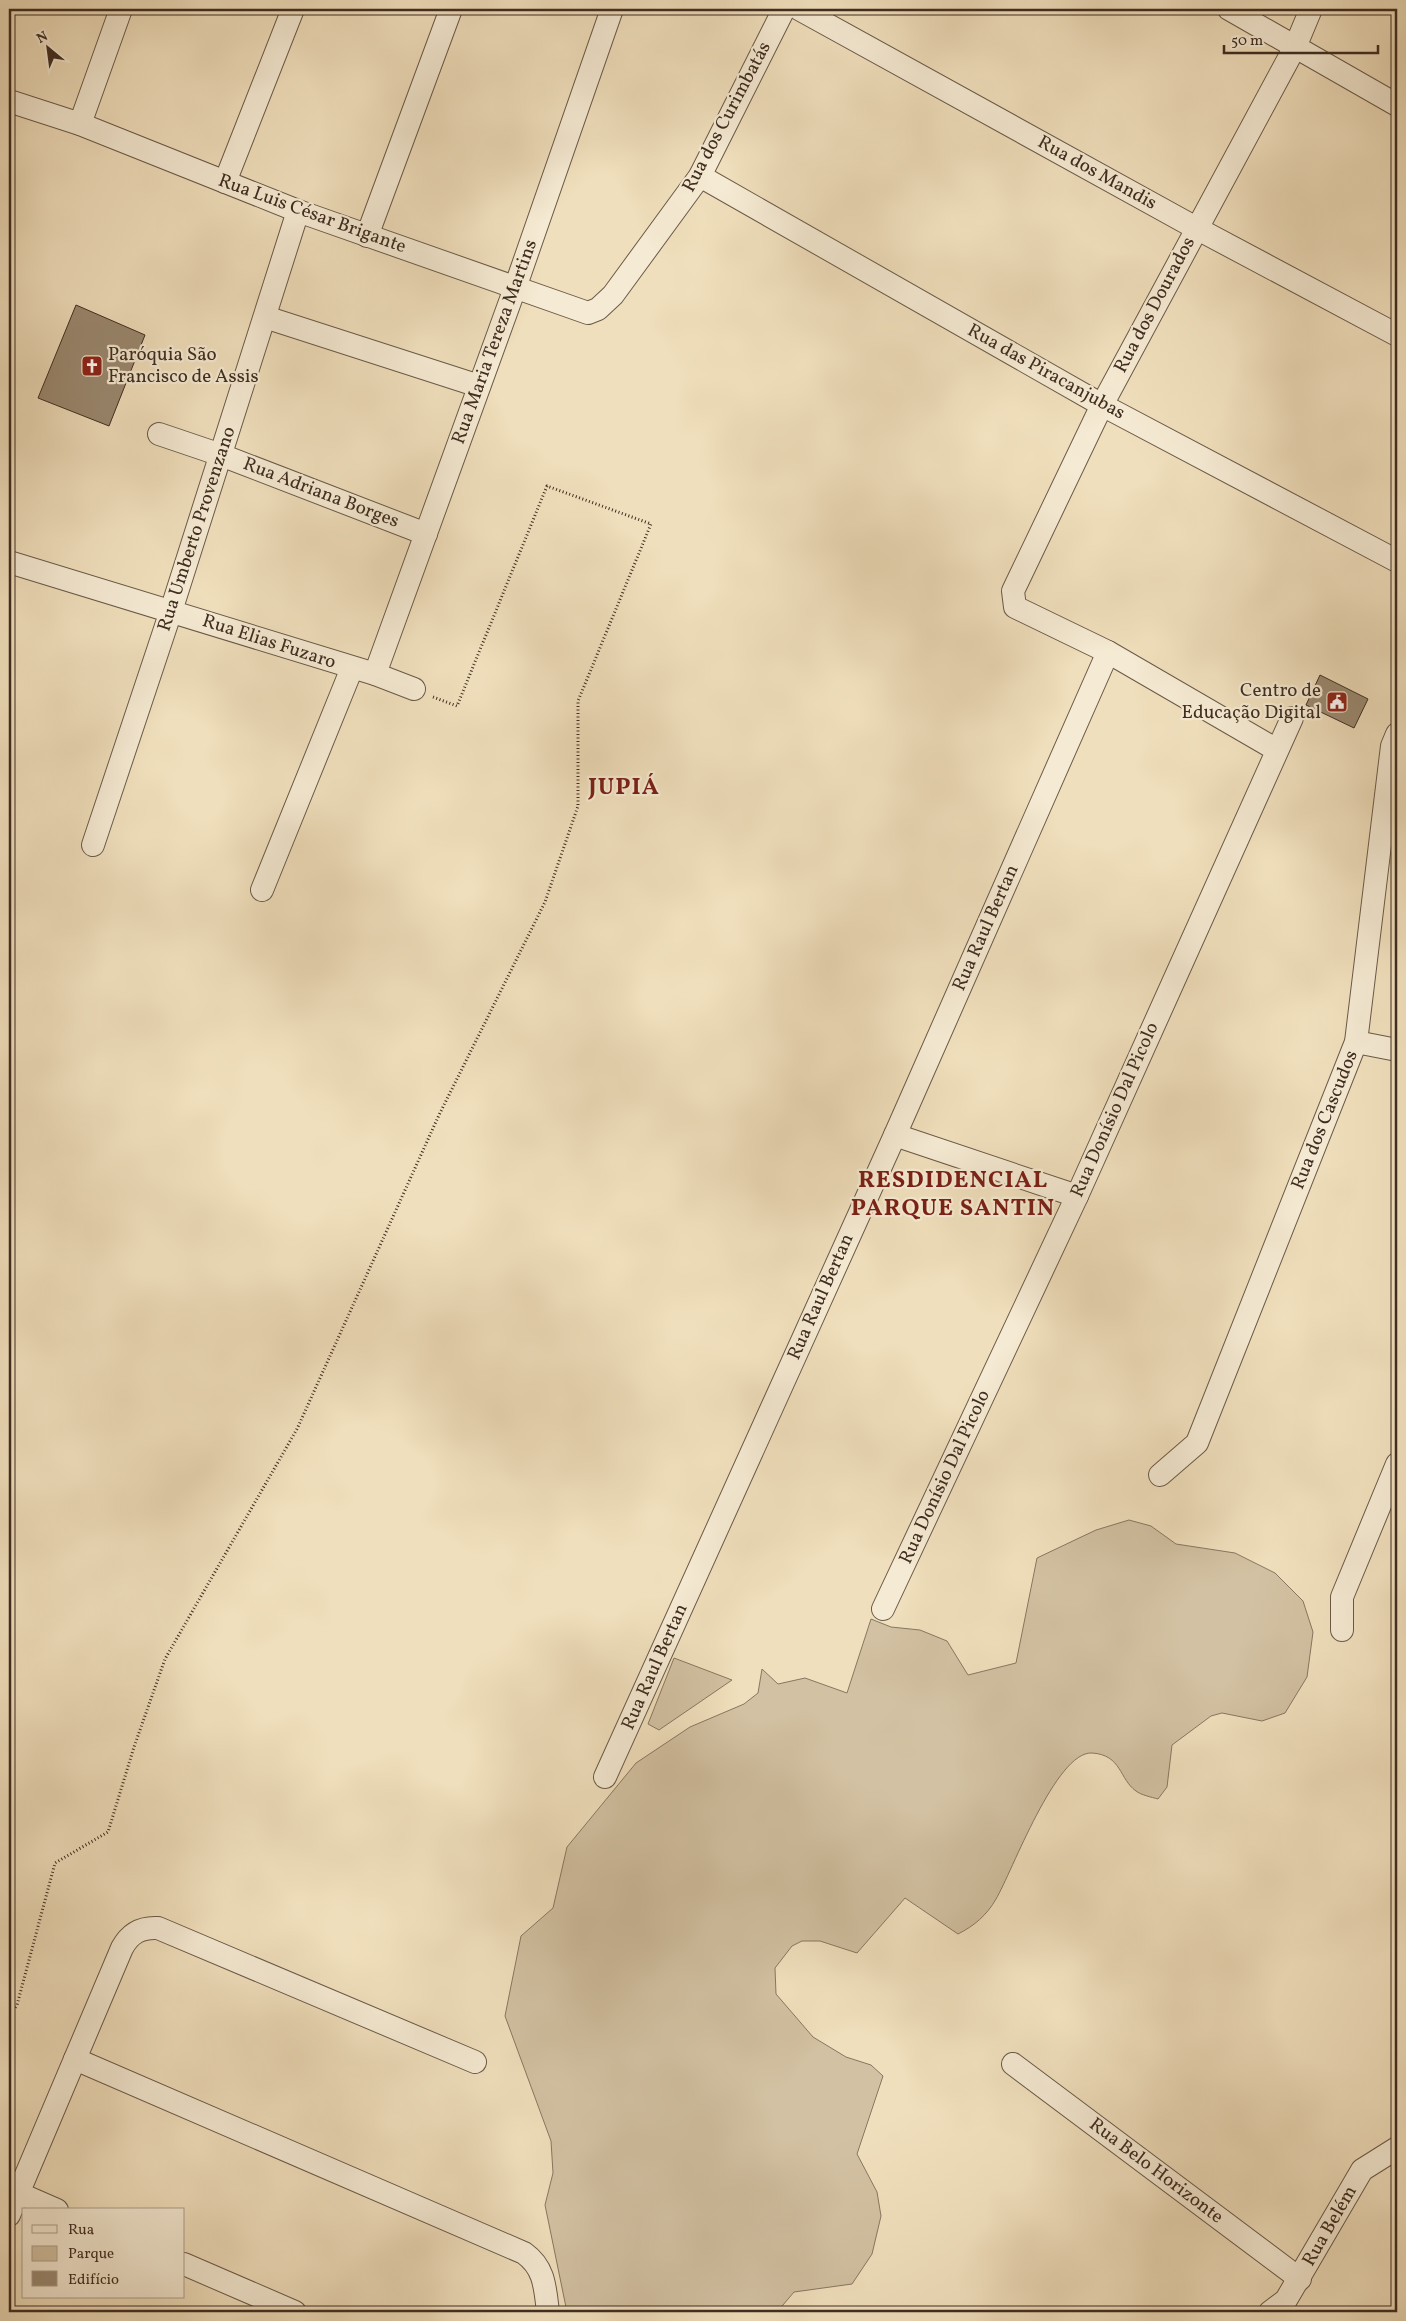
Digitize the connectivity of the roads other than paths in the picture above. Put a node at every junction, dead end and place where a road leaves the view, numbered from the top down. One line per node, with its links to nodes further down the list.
1 (121, 9): 12 (street)
2 (293, 9): 14 (street)
3 (451, 9): 17 (street)
4 (612, 9): 18 (street, Rua Maria Tereza Martins)
5 (784, 9): 13 (street, Rua dos Curimbatás)
6 (799, 9): 16 (street, Rua dos Mandis)
7 (1229, 9): 9 (street)
8 (1312, 9): 9 (street, Rua dos Dourados)
9 (1296, 45): 11 (street); 16 (street, Rua dos Dourados)
10 (9, 101): 12 (street, Rua Luis César Brigante)
11 (1397, 105)
12 (80, 124): 14 (street, Rua Luis César Brigante)
13 (700, 176): 19 (street, Rua dos Curimbatás); 23 (street, Rua das Piracanjubas)
14 (225, 182): 15 (street, Rua Luis César Brigante)
15 (298, 211): 17 (street, Rua Luis César Brigante); 20 (street, Rua Umberto Provenzano)
16 (1196, 228): 21 (street, Rua dos Mandis); 23 (street, Rua dos Dourados)
17 (366, 236): 18 (street, Rua Luis César Brigante)
18 (515, 288): 19 (street, Rua Luis César Brigante); 22 (street, Rua Maria Tereza Martins)
19 (613, 295)
20 (265, 317): 22 (street); 25 (street, Rua Umberto Provenzano)
21 (1397, 335)
22 (479, 386): 26 (street, Rua Maria Tereza Martins)
23 (1102, 405): 27 (street, Rua das Piracanjubas); 30 (street, Rua dos Dourados)
24 (158, 434): 25 (street, Rua Adriana Borges)
25 (221, 455): 26 (street, Rua Adriana Borges); 29 (street, Rua Umberto Provenzano)
26 (426, 534): 32 (street, Rua Maria Tereza Martins)
27 (1397, 561)
28 (9, 562): 29 (street, Rua Elias Fuzaro)
29 (171, 611): 31 (street, Rua Elias Fuzaro); 38 (street, Rua Umberto Provenzano)
30 (1108, 652): 36 (street); 42 (street, Rua Raul Bertan)
31 (352, 668): 32 (street, Rua Elias Fuzaro); 39 (street)
32 (374, 674): 33 (street, Rua Elias Fuzaro)
33 (414, 689)
34 (1292, 718): 36 (street, Rua Donísio Dal Picolo)
35 (1397, 734): 37 (street, Rua dos Cascudos)
36 (1277, 750): 43 (street, Rua Donísio Dal Picolo)
37 (1392, 798): 40 (street, Rua dos Cascudos)
38 (93, 845)
39 (262, 890)
40 (1356, 1042): 41 (street); 45 (street, Rua dos Cascudos)
41 (1397, 1050)
42 (895, 1135): 43 (street); 48 (street, Rua Raul Bertan)
43 (1077, 1196): 46 (street, Rua Donísio Dal Picolo)
44 (1397, 1464): 47 (street)
45 (1160, 1475)
46 (883, 1609)
47 (1342, 1630)
48 (605, 1778)
49 (75, 2059): 50 (street); 53 (street); 59 (street)
50 (475, 2062)
51 (1013, 2064): 57 (street, Rua Belo Horizonte)
52 (1397, 2148): 57 (street, Rua Belém)
53 (18, 2193): 54 (street); 55 (street)
54 (52, 2208)
55 (9, 2215)
56 (185, 2264): 58 (street)
57 (1300, 2279): 60 (street, Rua Belém)
58 (295, 2312)
59 (548, 2312)
60 (1270, 2312)

